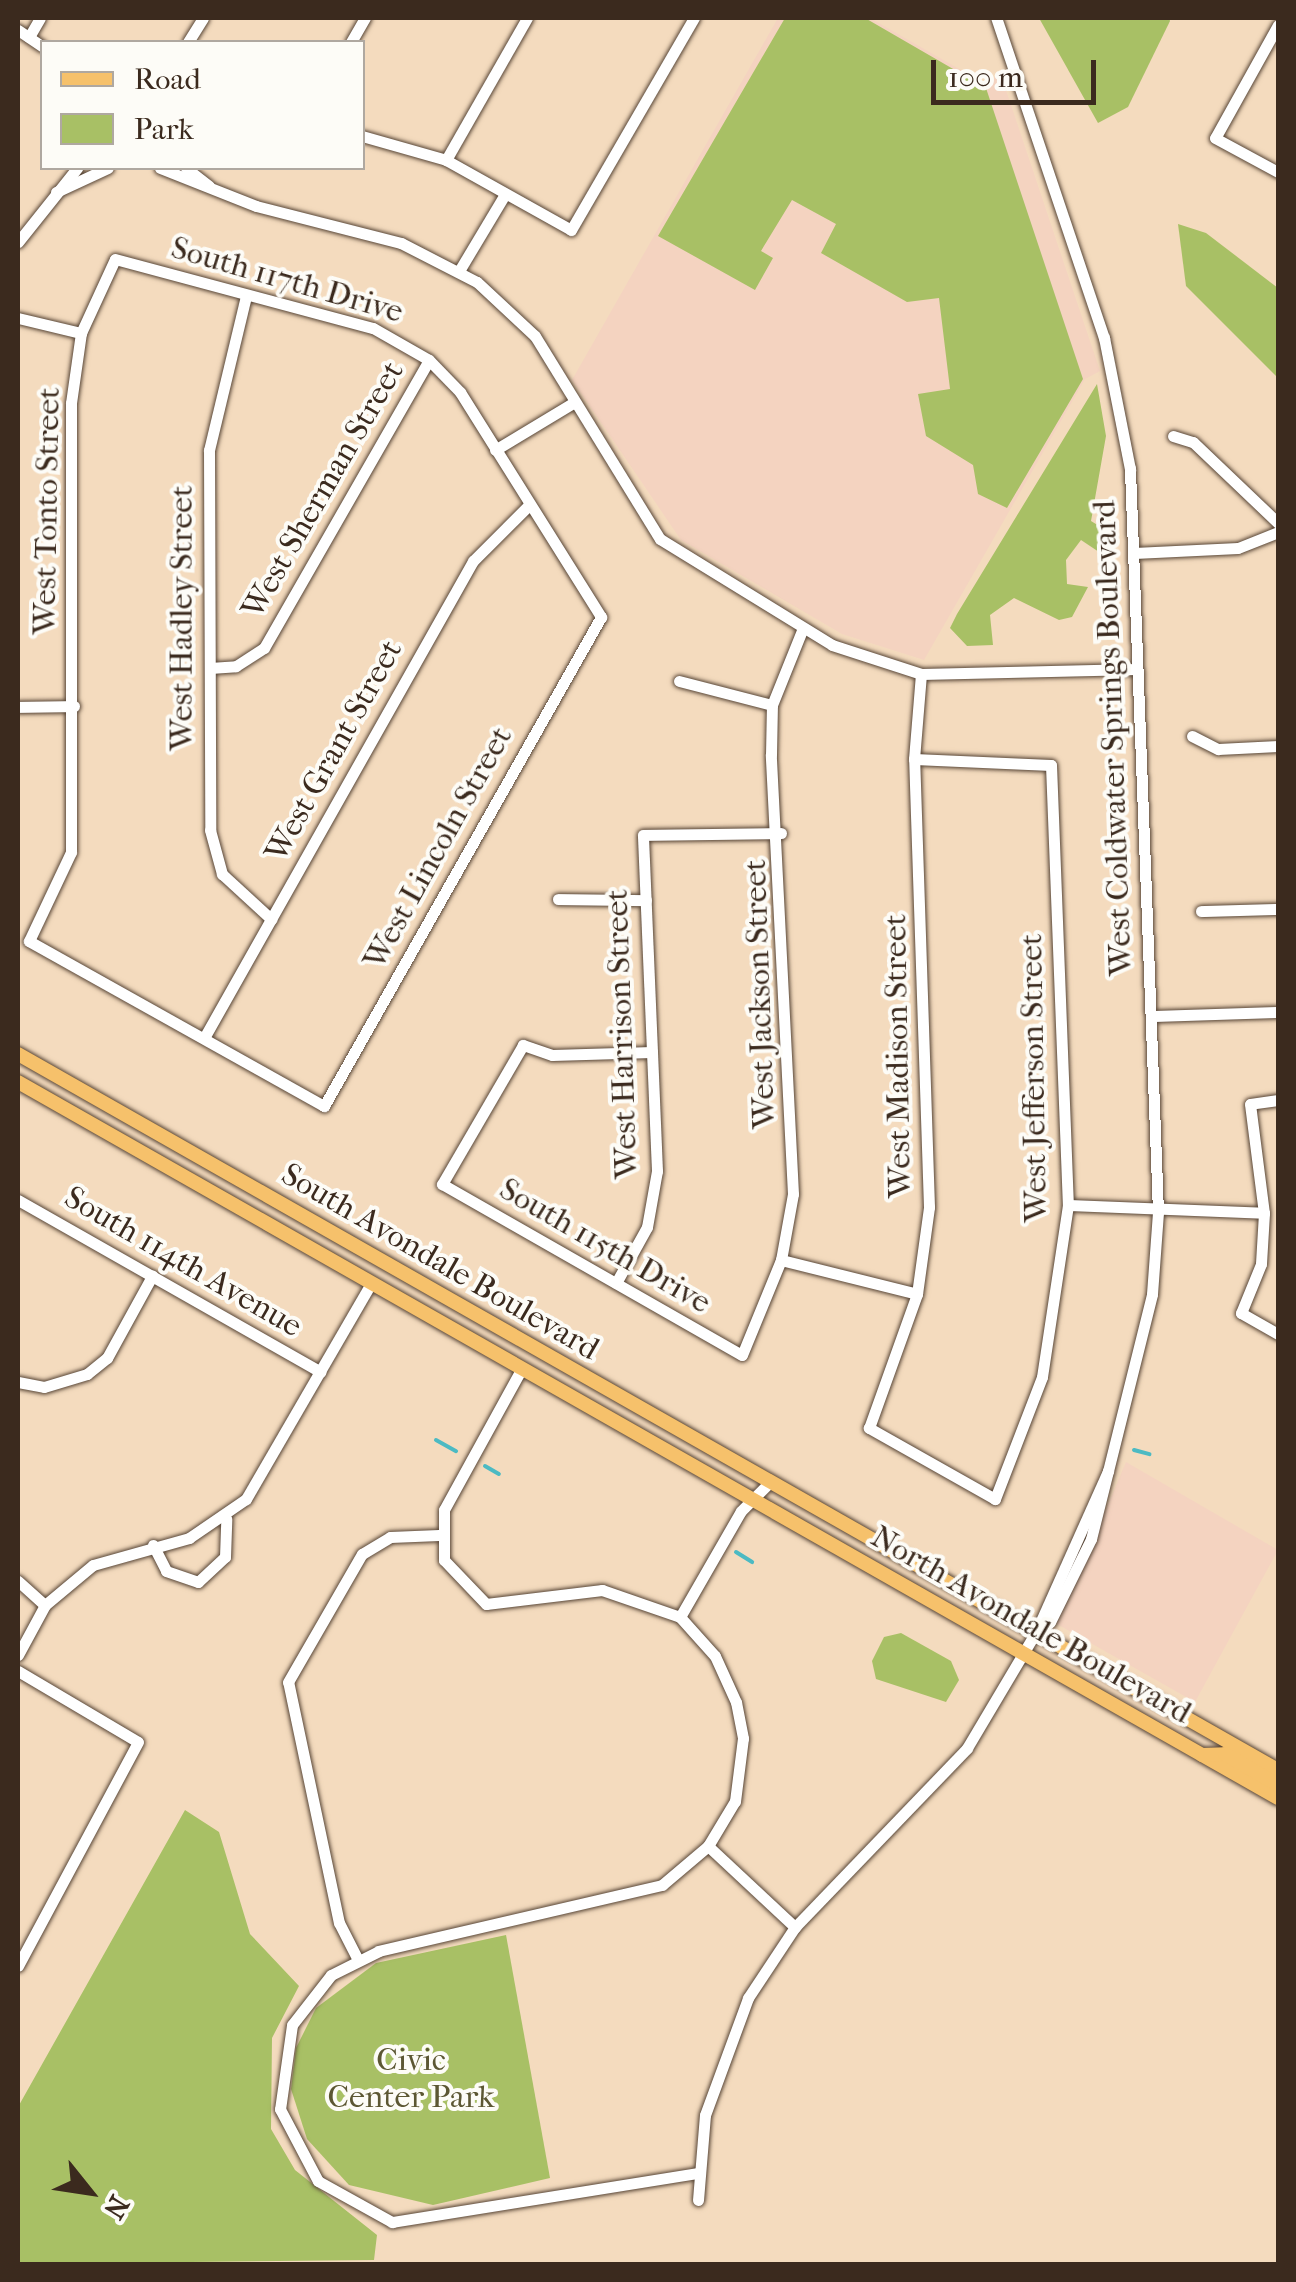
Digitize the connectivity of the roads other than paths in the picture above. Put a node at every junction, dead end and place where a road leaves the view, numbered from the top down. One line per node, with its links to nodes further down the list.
1 (40, 18): 8 (street)
2 (203, 18): 9 (street)
3 (365, 18): 10 (street)
4 (527, 18): 12 (street)
5 (694, 18): 20 (street)
6 (996, 18): 34 (street, West Coldwater Springs Boulevard)
7 (1278, 24): 17 (street)
8 (23, 33)
9 (189, 40)
10 (352, 40)
11 (365, 137): 12 (street)
12 (446, 160): 20 (street)
13 (75, 170): 19 (street)
14 (104, 170): 19 (street)
15 (165, 170): 18 (street)
16 (189, 170): 18 (street)
17 (1278, 172)
18 (212, 188): 23 (street)
19 (56, 192): 21 (street)
20 (505, 194): 23 (street)
21 (18, 242)
22 (115, 258): 24 (street, South 117th Drive); 26 (street, West Tonto Street)
23 (460, 271): 28 (street)
24 (246, 296): 27 (street, South 117th Drive); 37 (street, West Hadley Street)
25 (18, 318): 26 (street)
26 (81, 333): 42 (street, West Tonto Street)
27 (429, 360): 30 (street, South 117th Drive); 37 (street, West Sherman Street)
28 (574, 403): 30 (street); 36 (street)
29 (1173, 436): 32 (street)
30 (494, 450): 31 (street, South 117th Drive)
31 (528, 505): 35 (street, South 117th Drive); 52 (street, West Grant Street)
32 (1278, 523)
33 (1278, 532): 34 (street)
34 (1134, 553): 38 (street, West Coldwater Springs Boulevard)
35 (601, 616): 55 (street, West Lincoln Street)
36 (803, 628): 39 (street); 43 (street, West Jackson Street)
37 (210, 668): 52 (street, West Hadley Street)
38 (1137, 669): 39 (street); 54 (street, West Coldwater Springs Boulevard)
39 (921, 674): 46 (street, West Madison Street)
40 (679, 681): 43 (street)
41 (18, 706): 42 (street)
42 (74, 706): 55 (street, West Tonto Street)
43 (772, 706): 47 (street, West Jackson Street)
44 (1192, 736): 45 (street)
45 (1278, 746)
46 (914, 759): 61 (street, West Jefferson Street); 68 (street, West Madison Street)
47 (781, 833): 49 (street, West Harrison Street); 64 (street, West Jackson Street)
48 (558, 899): 49 (street)
49 (646, 900): 56 (street, West Harrison Street)
50 (1278, 909): 51 (street)
51 (1201, 912)
52 (271, 920): 55 (street, West Grant Street)
53 (1278, 1012): 54 (street)
54 (1152, 1016): 62 (street, West Coldwater Springs Boulevard)
55 (204, 1038)
56 (652, 1052): 67 (street, West Harrison Street); 67 (street, South 115th Drive)
57 (18, 1054): 70 (main road, South Avondale Boulevard)
58 (18, 1082): 66 (main road, South Avondale Boulevard)
59 (1278, 1100): 63 (street)
60 (18, 1200): 65 (street, South 114th Avenue)
61 (1068, 1205): 62 (street); 75 (street, West Jefferson Street)
62 (1158, 1212): 63 (street); 85 (street, West Coldwater Springs Boulevard)
63 (1264, 1213): 69 (street)
64 (782, 1260): 68 (street); 71 (street, West Jackson Street)
65 (152, 1276): 73 (street, South 114th Avenue); 74 (street)
66 (371, 1282): 72 (main road, South Avondale Boulevard); 73 (street)
67 (616, 1284): 71 (street, South 115th Drive)
68 (916, 1294): 75 (street, West Madison Street)
69 (1278, 1334)
70 (534, 1347): 72 (main road); 76 (main road, South Avondale Boulevard)
71 (742, 1355)
72 (522, 1368): 77 (main road, South Avondale Boulevard); 80 (street)
73 (321, 1372): 79 (street)
74 (18, 1382)
75 (869, 1428)
76 (771, 1482): 77 (street); 78 (main road, South Avondale Boulevard)
77 (757, 1499): 84 (street); 86 (main road, North Avondale Boulevard)
78 (834, 1518): 85 (main road, North Avondale Boulevard)
79 (226, 1520): 81 (street); 81 (street)
80 (440, 1535): 84 (street); 95 (street)
81 (153, 1545): 83 (street)
82 (18, 1581): 83 (street)
83 (45, 1605): 87 (street)
84 (680, 1617): 93 (street)
85 (1036, 1632): 86 (street, West Coldwater Springs Boulevard); 90 (main road, North Avondale Boulevard)
86 (1023, 1653): 89 (main road, North Avondale Boulevard); 94 (street, West Coldwater Springs Boulevard)
87 (18, 1655)
88 (18, 1671): 96 (street)
89 (1202, 1755): 91 (main road); 92 (main road, North Avondale Boulevard)
90 (1278, 1770)
91 (1278, 1785)
92 (1278, 1798)
93 (708, 1846): 94 (street); 95 (street)
94 (795, 1927): 97 (street)
95 (358, 1958): 97 (street)
96 (18, 1966)
97 (699, 2172): 98 (street)
98 (698, 2200)

